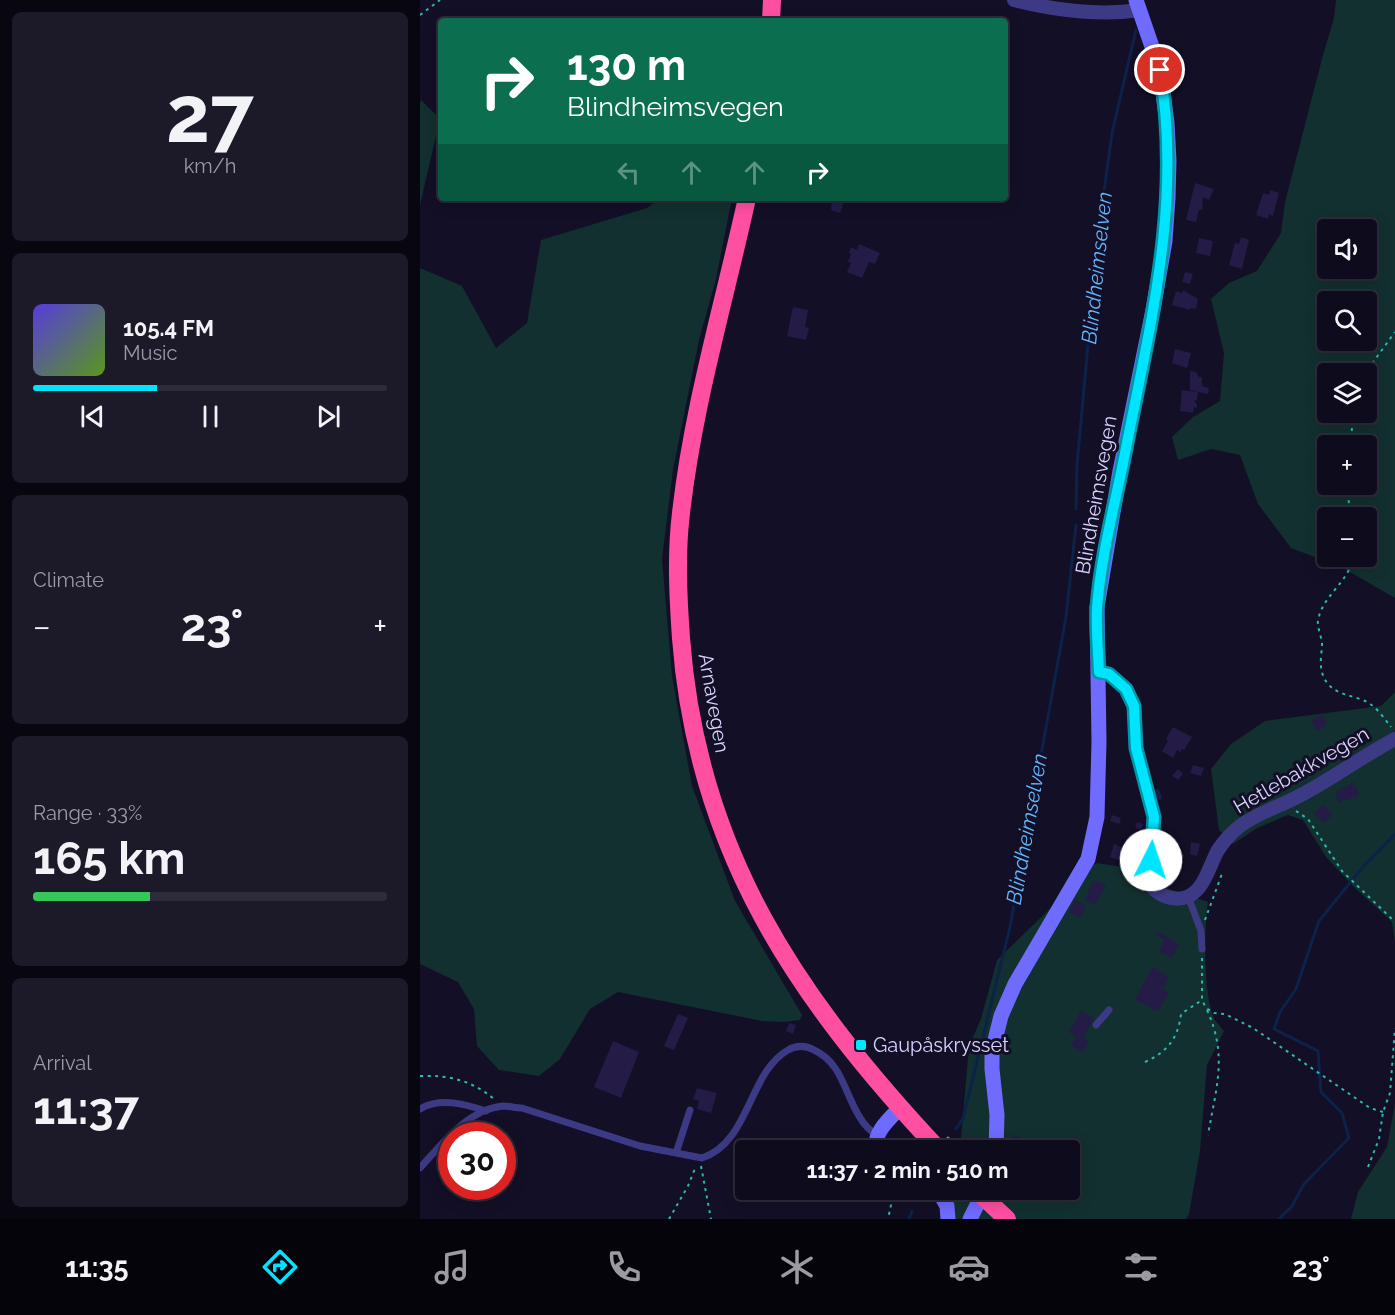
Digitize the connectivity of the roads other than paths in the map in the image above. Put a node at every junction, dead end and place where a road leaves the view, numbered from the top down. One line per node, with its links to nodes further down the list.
1 (772, 0): 4 (highway)
2 (1014, 0): 3 (street, Blindheimsvegen)
3 (1137, 5): 6 (street, Blindheimsvegen)
4 (771, 18)
5 (746, 201): 12 (highway, Arnavegen)
6 (1099, 672): 8 (street); 19 (street, Blindheimsvegen)
7 (1393, 733): 8 (street, Hetlebakkvegen)
8 (1188, 896): 9 (lane)
9 (1202, 949)
10 (1109, 1010): 11 (lane)
11 (1096, 1025)
12 (900, 1108): 17 (street); 18 (highway, Arnavegen)
13 (420, 1110): 15 (lane)
14 (690, 1110): 20 (lane)
15 (486, 1111): 20 (lane); 21 (lane)
16 (876, 1140): 20 (lane)
17 (880, 1140)
18 (939, 1140)
19 (997, 1140)
20 (676, 1154)
21 (420, 1168)
22 (944, 1200): 25 (street)
23 (978, 1200): 26 (street)
24 (988, 1200): 27 (highway)
25 (948, 1219)
26 (970, 1219)
27 (1007, 1219)

